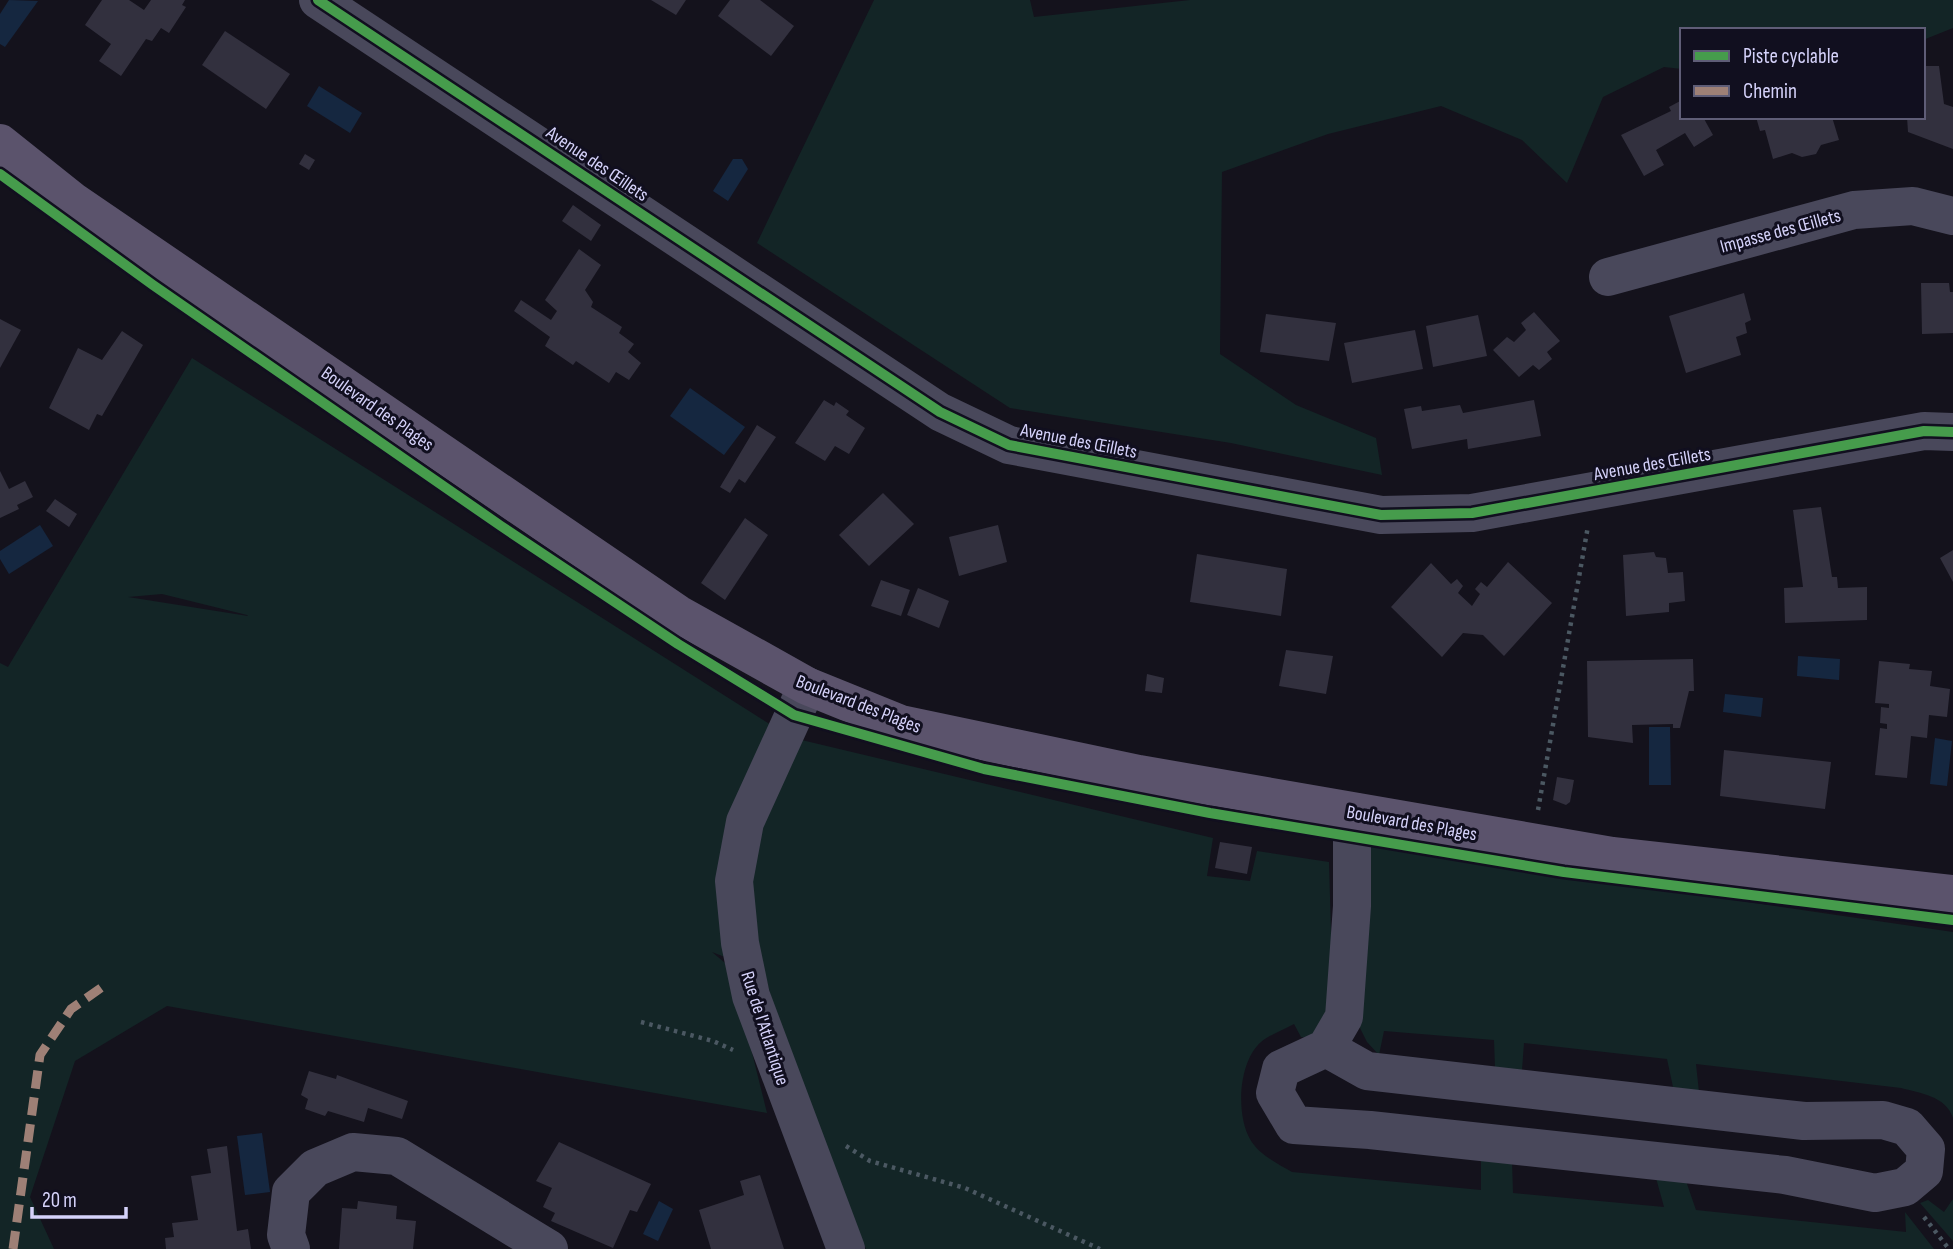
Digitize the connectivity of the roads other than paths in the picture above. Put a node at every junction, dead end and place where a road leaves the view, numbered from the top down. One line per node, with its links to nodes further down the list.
1 (318, 0): 5 (street, Avenue des Œillets)
2 (0, 143): 6 (main road, Boulevard des Plages)
3 (1953, 216): 4 (street, Impasse des Œillets)
4 (1608, 277)
5 (1953, 432)
6 (807, 685): 7 (main road, Boulevard des Plages); 12 (street, Rue de l'Atlantique)
7 (1356, 812): 8 (main road, Boulevard des Plages); 9 (street)
8 (1953, 894)
9 (1326, 1048): 9 (street)
10 (291, 1249): 11 (street)
11 (549, 1249)
12 (846, 1249)

